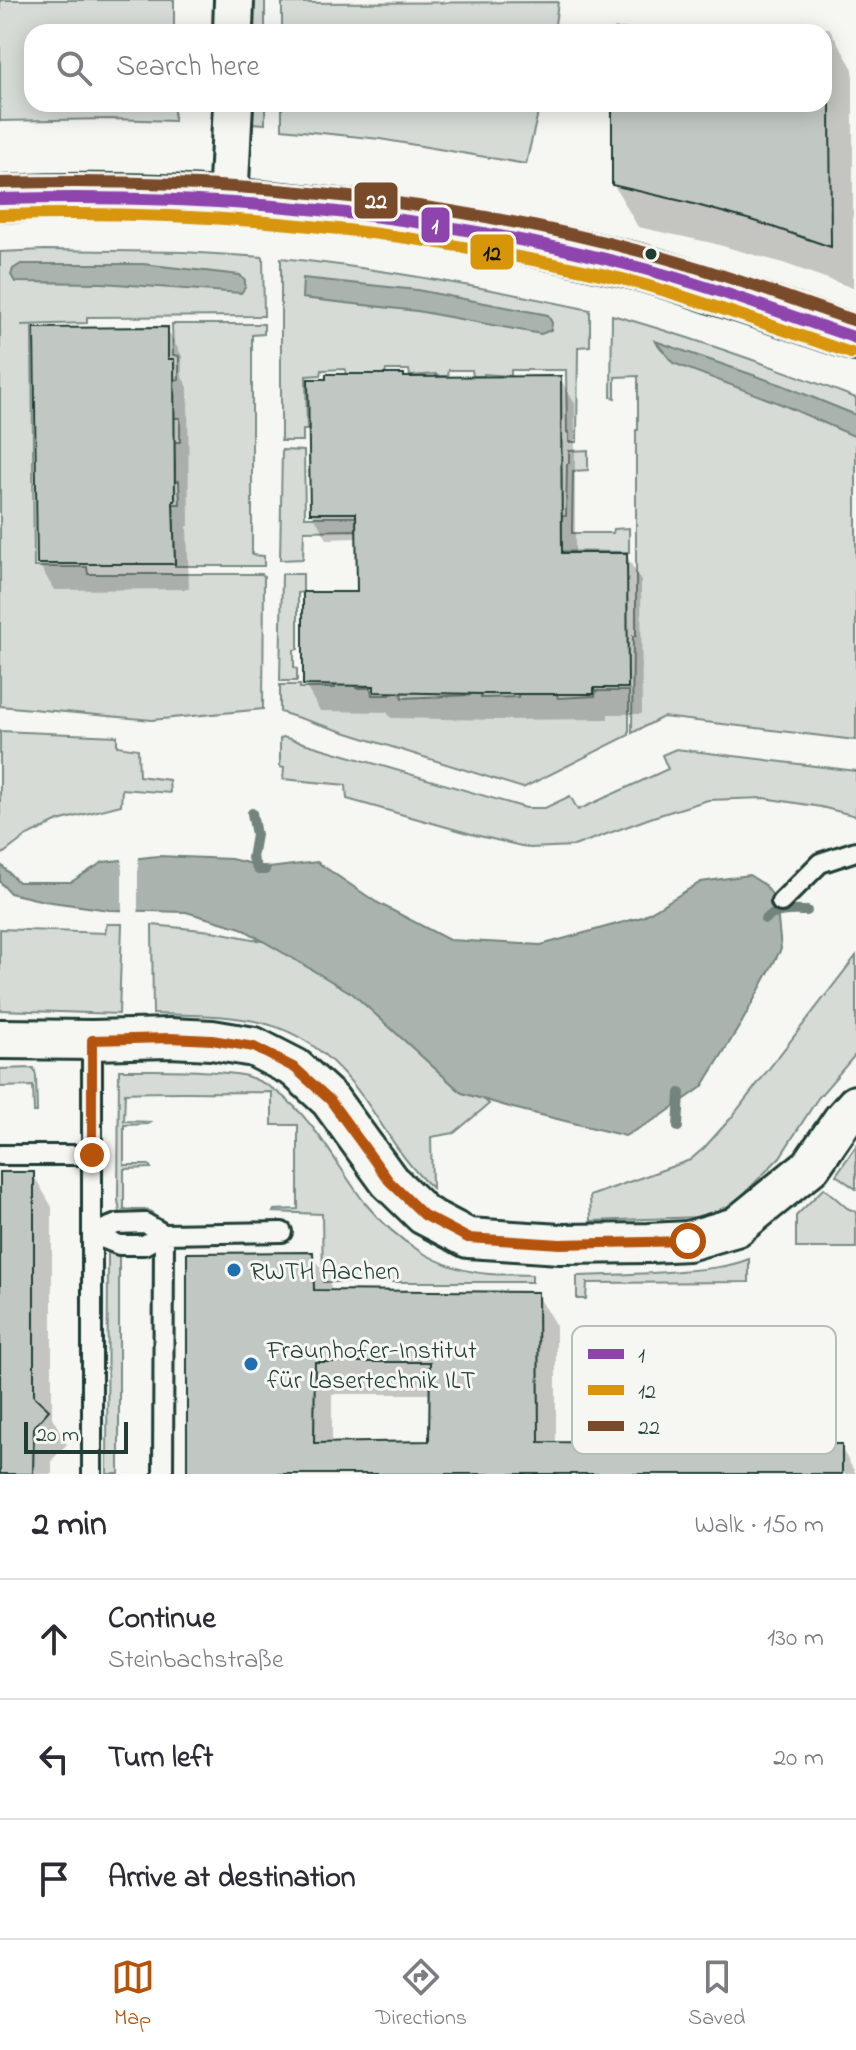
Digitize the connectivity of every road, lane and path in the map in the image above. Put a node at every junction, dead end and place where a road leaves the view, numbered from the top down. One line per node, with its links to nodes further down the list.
1 (234, 0): 2 (street)
2 (233, 24)
3 (233, 112): 5 (street)
4 (0, 199): 5 (street)
5 (228, 202): 6 (street)
6 (856, 338)
7 (856, 851): 8 (lane)
8 (781, 902)
9 (0, 1039): 10 (street)
10 (92, 1040): 11 (street); 13 (lane)
11 (856, 1105)
12 (0, 1155): 13 (lane)
13 (92, 1155): 15 (lane)
14 (282, 1232): 16 (lane)
15 (92, 1234): 16 (lane); 17 (lane)
16 (164, 1234): 18 (lane)
17 (92, 1474)
18 (163, 1474)

